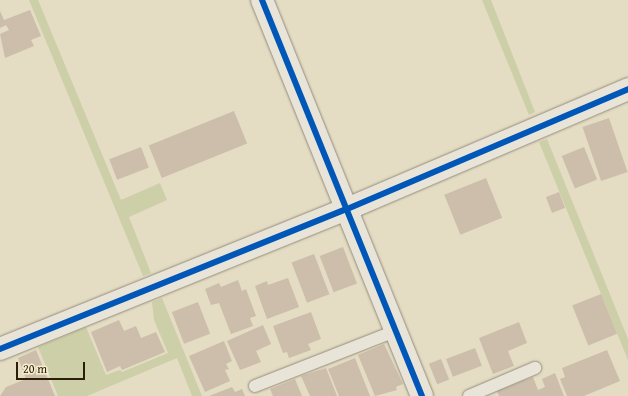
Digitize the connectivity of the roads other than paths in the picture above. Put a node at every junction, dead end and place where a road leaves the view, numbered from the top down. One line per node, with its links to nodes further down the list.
1 (262, 0): 3 (street)
2 (628, 89): 3 (street)
3 (346, 209): 4 (street); 5 (street)
4 (395, 331): 7 (lane); 8 (street)
5 (0, 349)
6 (536, 368): 9 (lane)
7 (255, 386)
8 (422, 396)
9 (469, 396)

